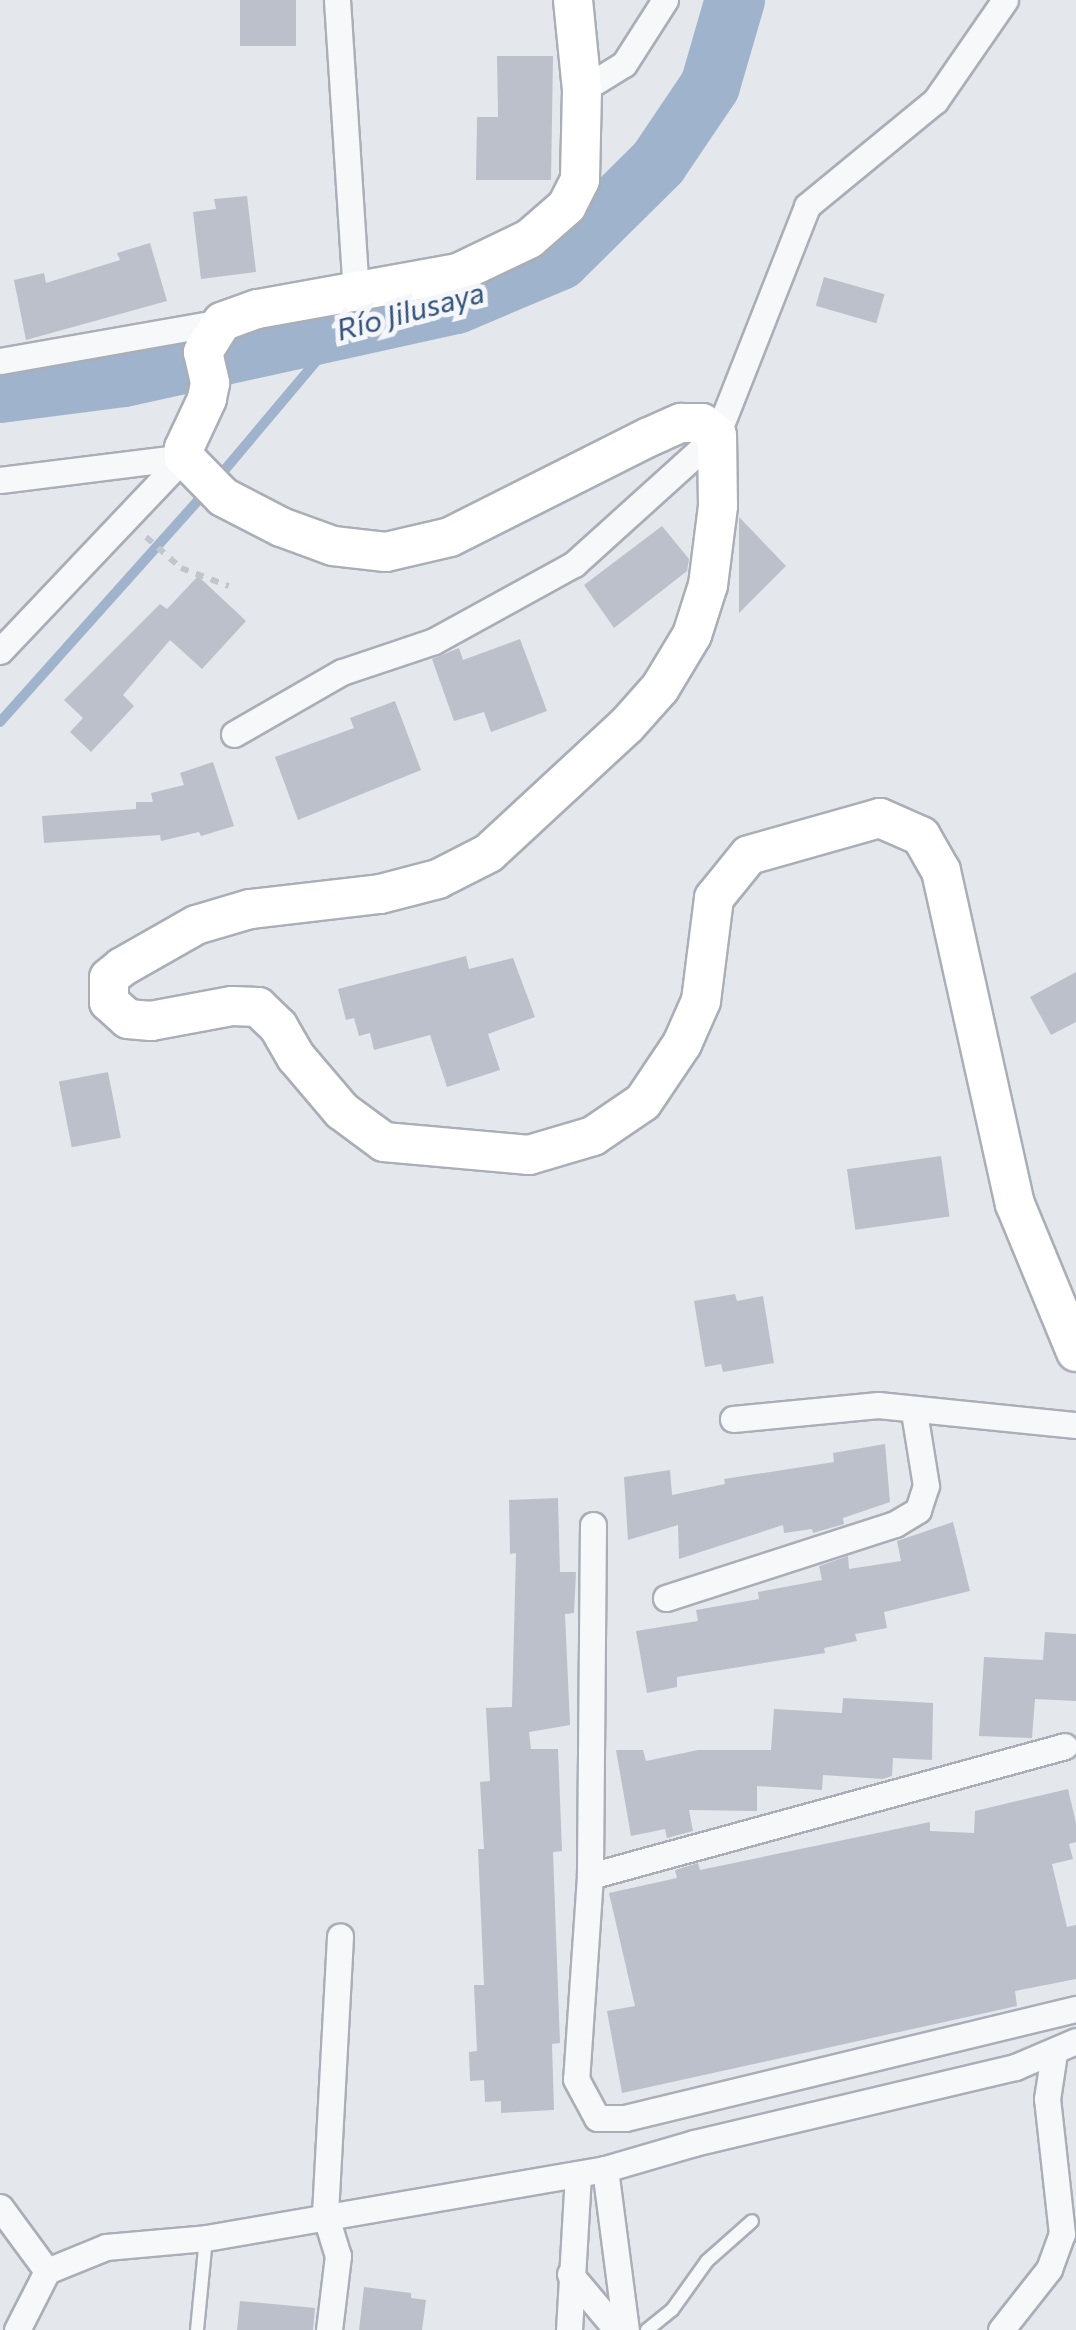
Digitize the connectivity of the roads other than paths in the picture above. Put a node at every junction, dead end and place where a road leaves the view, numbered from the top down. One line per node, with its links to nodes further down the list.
1 (336, 0): 6 (street)
2 (573, 0): 5 (street)
3 (665, 0): 5 (street)
4 (1005, 0): 9 (street)
5 (582, 90): 6 (street)
6 (356, 293): 7 (street)
7 (212, 352): 8 (street); 10 (street)
8 (0, 361)
9 (716, 435): 10 (street); 13 (street); 14 (street)
10 (203, 478): 11 (street); 12 (street)
11 (0, 480)
12 (0, 651)
13 (234, 734)
14 (1076, 1352)
15 (914, 1412): 16 (street); 17 (street); 19 (street)
16 (732, 1419)
17 (1076, 1426)
18 (593, 1525): 21 (street)
19 (666, 1598)
20 (1064, 1746): 21 (street)
21 (590, 1876): 23 (street)
22 (340, 1936): 28 (street)
23 (1076, 2009)
24 (1065, 2047): 25 (street); 40 (street)
25 (605, 2169): 26 (street); 38 (street)
26 (578, 2174): 28 (street); 32 (street)
27 (0, 2206): 31 (street)
28 (326, 2214): 30 (street); 35 (street)
29 (752, 2221): 39 (lane)
30 (206, 2238): 31 (street); 34 (lane)
31 (48, 2271): 33 (street)
32 (570, 2274): 36 (street); 37 (street)
33 (16, 2330)
34 (196, 2330)
35 (328, 2330)
36 (569, 2330)
37 (617, 2330)
38 (626, 2330)
39 (647, 2330)
40 (1001, 2330)

